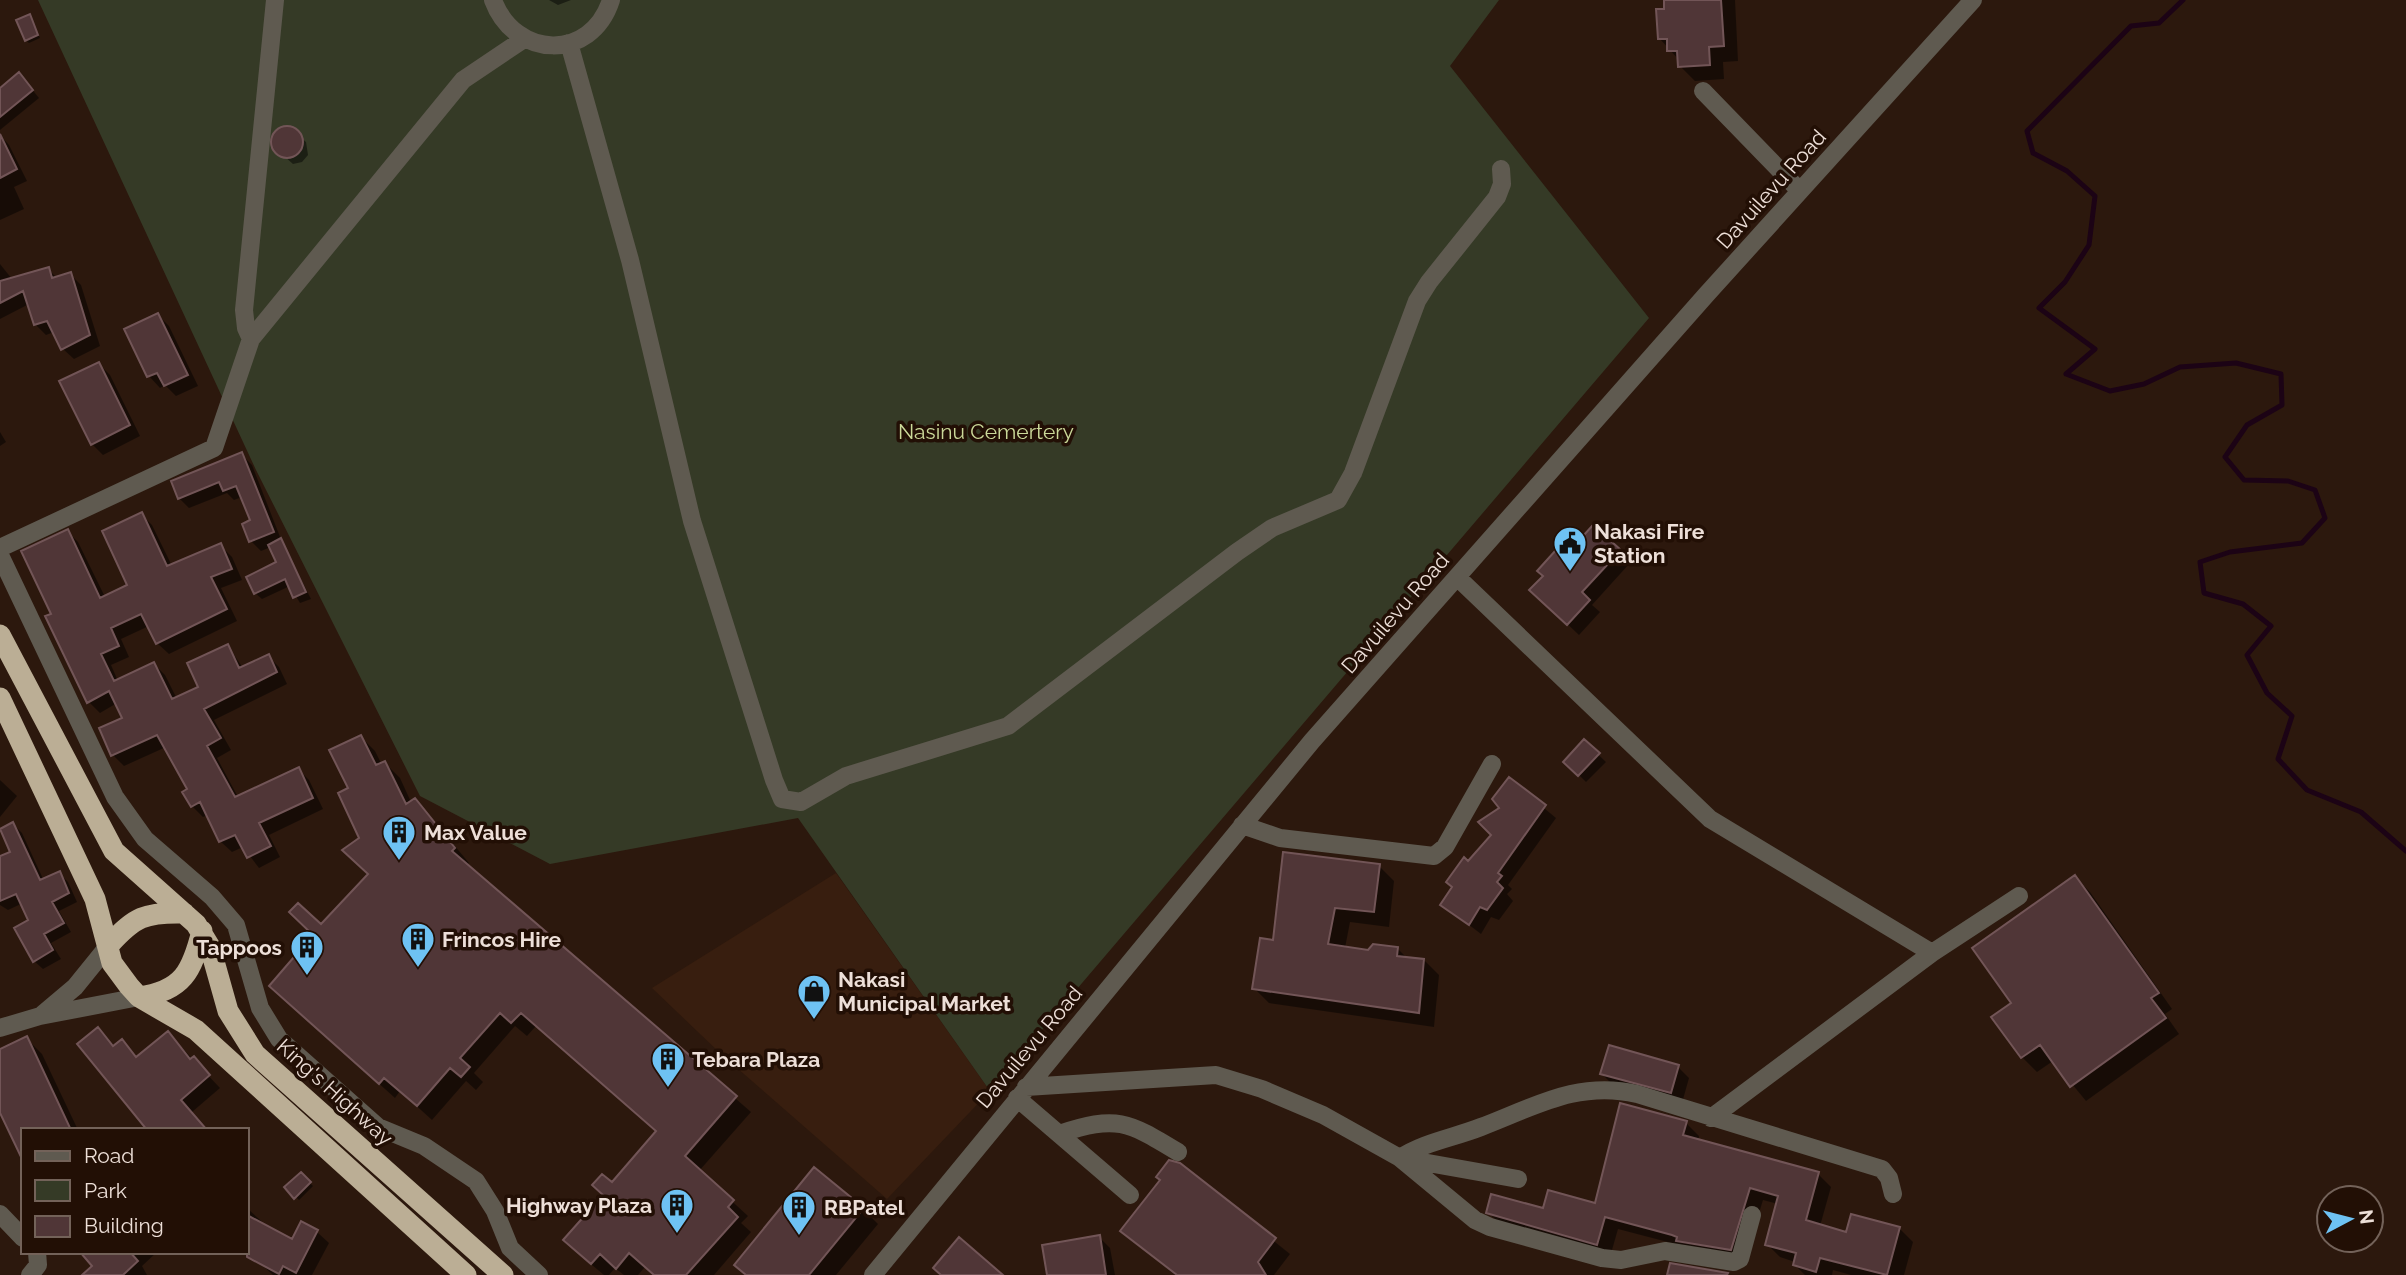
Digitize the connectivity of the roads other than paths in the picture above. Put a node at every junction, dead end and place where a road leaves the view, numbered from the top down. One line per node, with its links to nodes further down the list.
1 (275, 0): 10 (street)
2 (492, 0): 5 (street)
3 (611, 0): 6 (street)
4 (1973, 0): 9 (street, Davuilevu Road)
5 (524, 39): 6 (street); 10 (street)
6 (569, 43): 8 (street)
7 (1703, 91): 9 (street)
8 (1501, 169)
9 (1800, 191): 13 (street, Davuilevu Road)
10 (251, 339): 11 (street)
11 (0, 548)
12 (0, 555): 41 (street)
13 (1457, 577): 17 (street, Davuilevu Road); 22 (street)
14 (0, 635): 19 (highway, King's Highway)
15 (0, 698): 21 (highway)
16 (1492, 764): 17 (street)
17 (1242, 825): 26 (street, Davuilevu Road)
18 (2019, 896): 22 (street)
19 (184, 914): 20 (highway, King's Highway); 21 (highway)
20 (202, 931): 23 (highway); 40 (highway, King's Highway)
21 (109, 945): 23 (highway); 24 (street)
22 (1932, 953): 27 (street)
23 (139, 997): 24 (street); 39 (highway)
24 (40, 1016): 25 (street)
25 (0, 1028)
26 (1021, 1092): 28 (street); 30 (street); 42 (street, Davuilevu Road)
27 (1711, 1118): 30 (street); 32 (street)
28 (1059, 1134): 29 (street); 33 (street)
29 (1178, 1152)
30 (1400, 1158): 31 (street); 35 (street)
31 (1518, 1179)
32 (1893, 1194)
33 (1130, 1195)
34 (0, 1214): 36 (street)
35 (1752, 1215)
36 (21, 1236)
37 (37, 1254): 38 (street)
38 (30, 1275)
39 (466, 1275)
40 (503, 1275)
41 (539, 1275)
42 (873, 1275)

